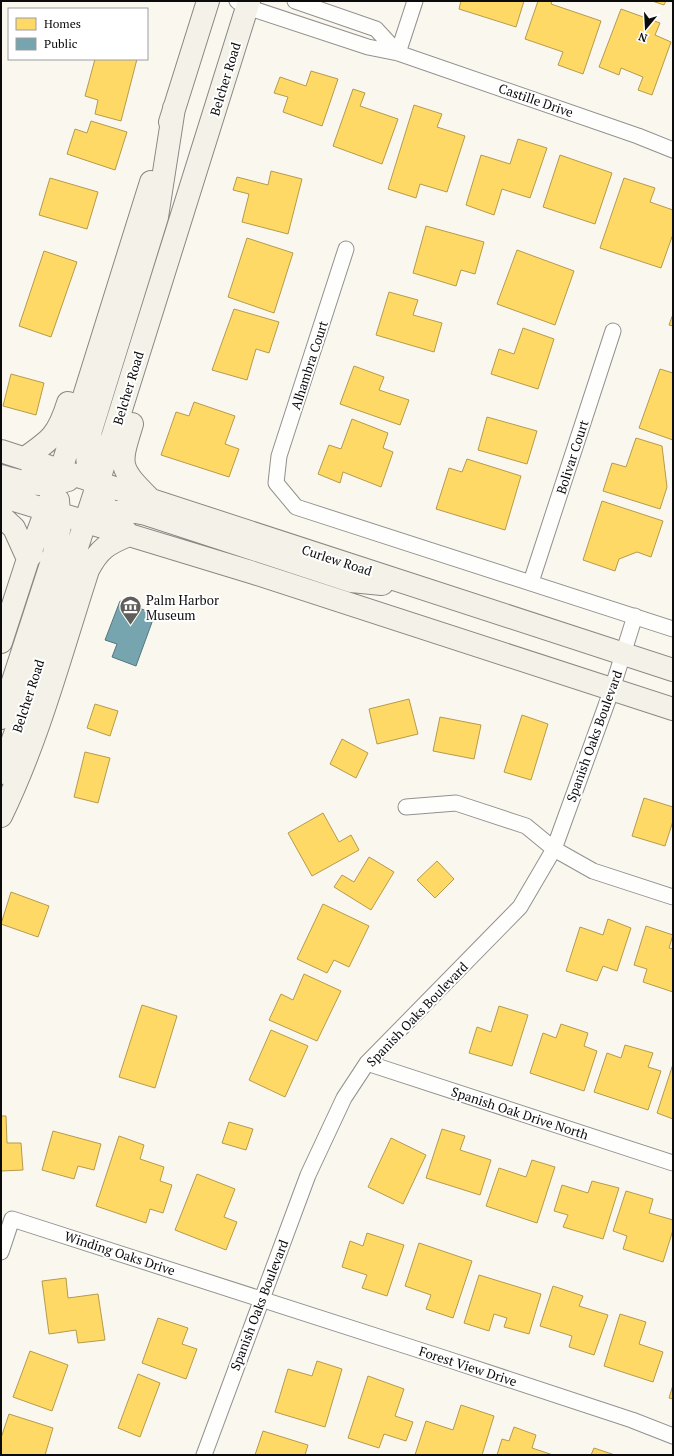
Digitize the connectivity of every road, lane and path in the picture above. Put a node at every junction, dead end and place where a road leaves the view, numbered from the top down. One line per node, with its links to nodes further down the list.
1 (208, 1): 6 (main road, Belcher Road)
2 (295, 1): 5 (street, Castille Drive)
3 (415, 1): 5 (street)
4 (244, 3): 5 (street, Castille Drive); 9 (main road, Belcher Road)
5 (398, 53): 8 (street, Castille Drive)
6 (174, 108): 7 (main road, Belcher Road); 15 (main road)
7 (162, 147): 13 (main road); 15 (main road, Belcher Road)
8 (673, 150)
9 (191, 184): 15 (main road, Belcher Road); 17 (main road)
10 (346, 249): 22 (street, Alhambra Court)
11 (613, 331): 22 (street, Bolivar Court)
12 (1, 451): 13 (main road, Curlew Road)
13 (25, 458): 15 (main road, Curlew Road)
14 (1, 476): 15 (main road)
15 (75, 480): 17 (main road, Curlew Road); 19 (main road, Belcher Road); 19 (main road, Belcher Road)
16 (1, 496): 19 (main road)
17 (150, 500): 23 (main road, Curlew Road)
18 (1, 516): 21 (main road)
19 (74, 516): 20 (main road); 21 (main road, Belcher Road); 23 (main road); 31 (main road); 32 (main road, Belcher Road)
20 (129, 534): 29 (main road); 34 (main road)
21 (28, 560): 26 (main road, Belcher Road)
22 (531, 582): 24 (street)
23 (423, 588): 27 (main road, Curlew Road)
24 (635, 616): 25 (street); 27 (street, Spanish Oaks Boulevard)
25 (673, 629)
26 (1, 642)
27 (623, 654): 28 (main road, Curlew Road); 29 (street, Spanish Oaks Boulevard)
28 (673, 670)
29 (612, 689): 30 (main road); 35 (street, Spanish Oaks Boulevard)
30 (673, 709)
31 (1, 718)
32 (1, 773)
33 (406, 807): 35 (street)
34 (1, 816)
35 (554, 849): 36 (street); 37 (street, Spanish Oaks Boulevard)
36 (673, 897)
37 (367, 1063): 38 (street, Spanish Oak Drive North); 40 (street, Spanish Oaks Boulevard)
38 (673, 1163)
39 (1, 1252): 40 (street, Winding Oaks Drive)
40 (261, 1298): 41 (street, Forest View Drive); 42 (street, Spanish Oaks Boulevard)
41 (673, 1436)
42 (204, 1455)

